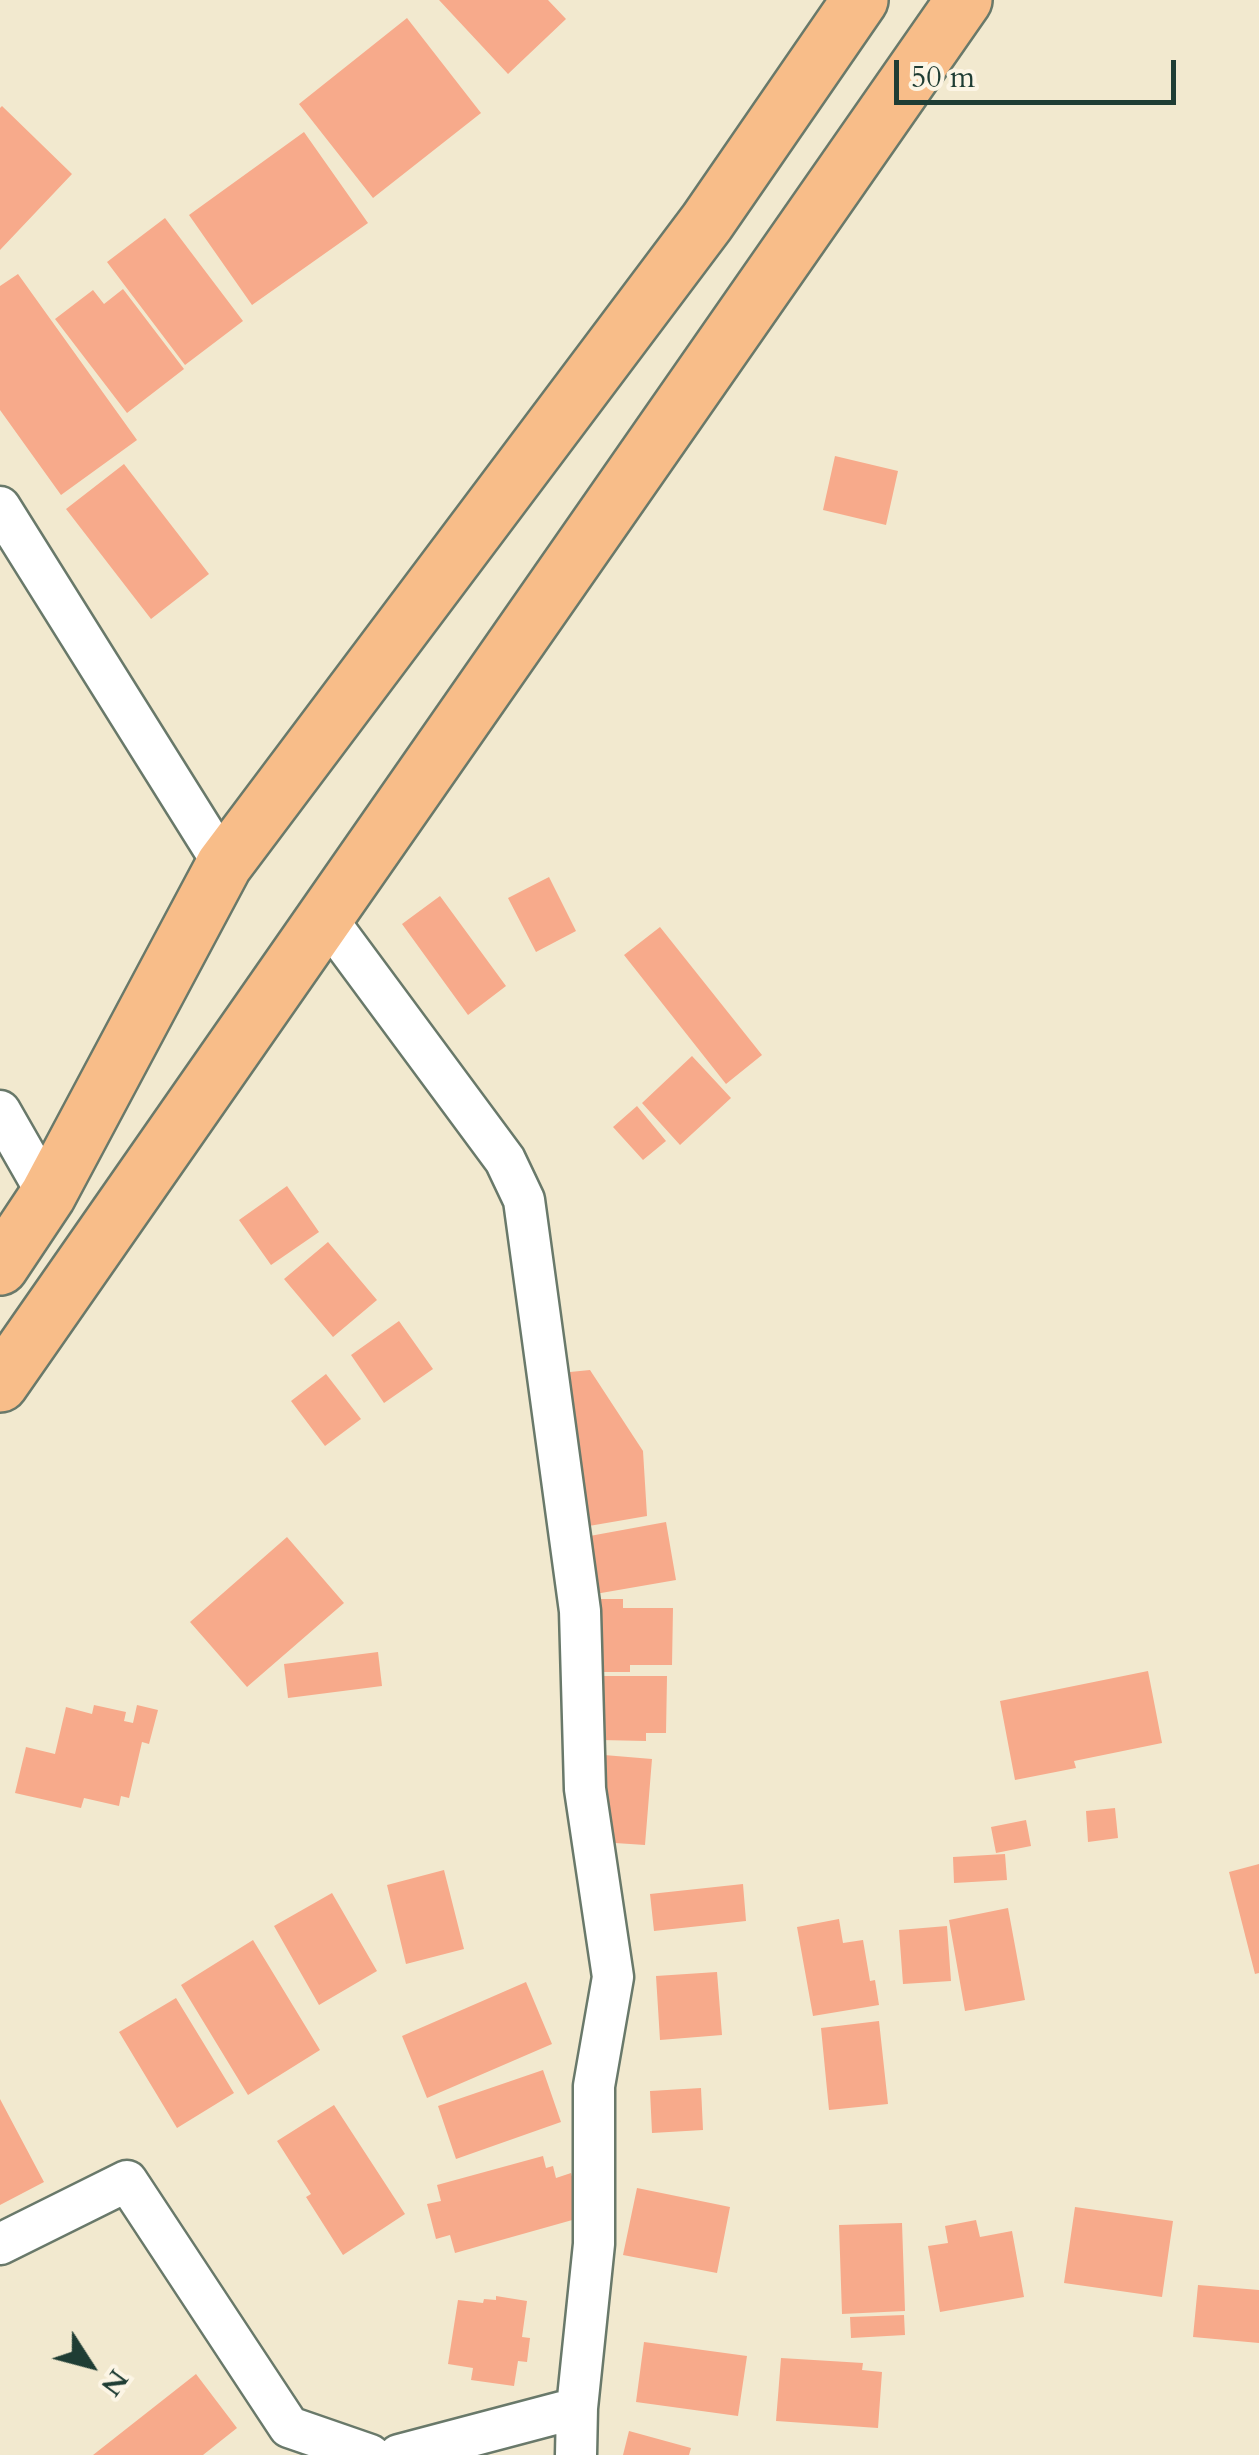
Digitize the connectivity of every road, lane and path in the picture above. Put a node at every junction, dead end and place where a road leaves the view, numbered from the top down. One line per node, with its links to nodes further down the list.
1 (964, 0): 4 (highway)
2 (855, 3): 3 (highway)
3 (708, 222): 4 (highway); 6 (highway)
4 (777, 269): 7 (highway)
5 (0, 508): 6 (street)
6 (224, 865): 9 (highway)
7 (326, 918): 11 (highway); 13 (street)
8 (0, 1111): 9 (street)
9 (48, 1194): 10 (highway)
10 (0, 1266)
11 (0, 1384)
12 (0, 2244): 14 (street)
13 (577, 2408): 15 (street); 16 (street)
14 (370, 2455)
15 (399, 2455)
16 (576, 2455)

